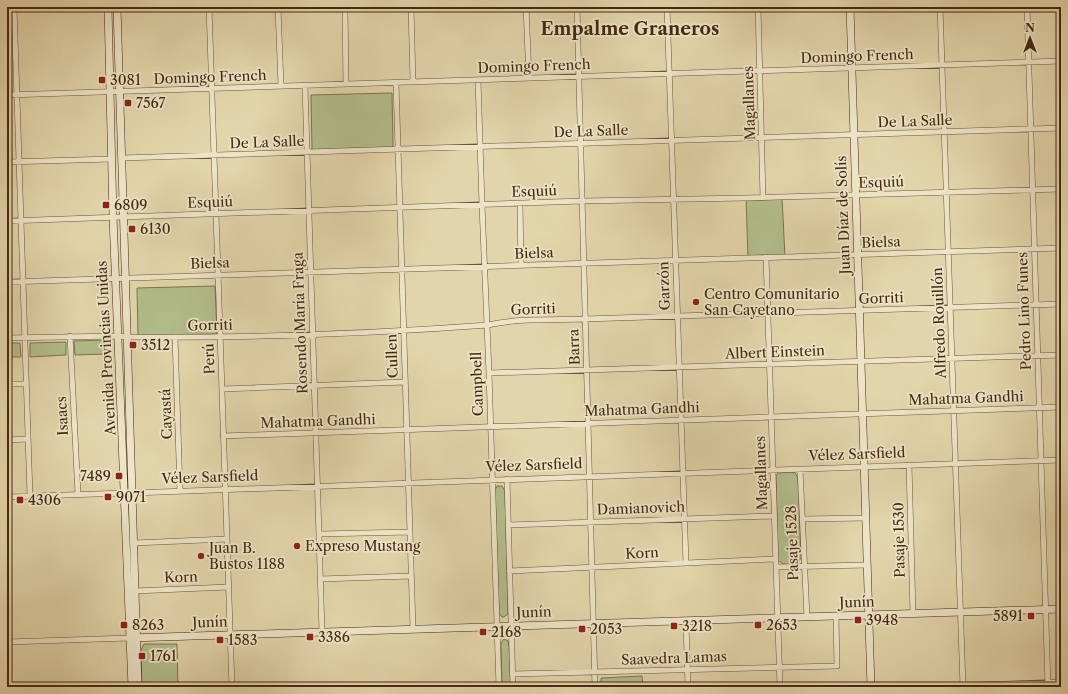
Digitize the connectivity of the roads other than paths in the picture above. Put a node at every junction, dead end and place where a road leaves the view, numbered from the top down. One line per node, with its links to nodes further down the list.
1 (14, 7): 33 (street)
2 (108, 7): 30 (main road, Avenida Provincias Unidas)
3 (117, 7): 31 (main road, Avenida Provincias Unidas)
4 (209, 7): 29 (street, Perú)
5 (278, 7): 27 (street)
6 (345, 7): 26 (street)
7 (411, 7): 24 (street)
8 (526, 7): 22 (street)
9 (577, 7): 21 (street, Barra)
10 (667, 7): 20 (street, Garzón)
11 (758, 7): 19 (street, Magallanes)
12 (850, 7): 18 (main road, Juan Díaz de Solís)
13 (940, 7): 17 (street, Alfredo Rouillón)
14 (1027, 7): 16 (street, Pedro Lino Funes)
15 (1061, 61): 16 (street, Domingo French)
16 (1028, 62): 17 (street, Domingo French); 35 (street, Pedro Lino Funes)
17 (942, 65): 18 (street, Domingo French); 36 (street, Alfredo Rouillón)
18 (852, 68): 19 (street, Domingo French); 37 (main road, Juan Díaz de Solís)
19 (760, 71): 20 (street, Domingo French); 38 (street, Magallanes)
20 (669, 74): 21 (street, Domingo French); 39 (street, Garzón)
21 (579, 77): 22 (street, Domingo French); 40 (street, Barra)
22 (528, 78): 23 (street, Domingo French)
23 (478, 80): 24 (street, Domingo French); 41 (street, Campbell)
24 (413, 82): 25 (street, Domingo French)
25 (396, 83): 26 (street, Domingo French); 42 (street, Cullen)
26 (346, 84): 28 (street, Domingo French)
27 (281, 86): 28 (street, Domingo French); 29 (street, Domingo French)
28 (305, 86): 43 (street, Rosendo María Fraga)
29 (212, 89): 31 (street, Domingo French); 44 (street, Perú)
30 (110, 92): 31 (street, Domingo French); 33 (street, Domingo French); 46 (main road, Avenida Provincias Unidas)
31 (119, 92): 45 (main road, Avenida Provincias Unidas)
32 (7, 95): 33 (street, Domingo French)
33 (16, 95): 48 (street)
34 (1061, 128): 35 (street, De La Salle)
35 (1030, 129): 36 (street, De La Salle); 50 (street, Pedro Lino Funes)
36 (945, 132): 37 (street, De La Salle); 51 (street, Alfredo Rouillón)
37 (854, 135): 38 (street, De La Salle); 52 (main road, Juan Díaz de Solís)
38 (762, 138): 39 (street, De La Salle); 53 (street, Magallanes)
39 (672, 141): 40 (street, De La Salle); 54 (street, Garzón)
40 (581, 144): 41 (street, De La Salle); 55 (street, Barra)
41 (480, 147): 42 (street, De La Salle); 57 (street, Campbell)
42 (398, 150): 43 (street, De La Salle); 58 (street, Cullen)
43 (307, 153): 44 (street, De La Salle); 59 (street, Rosendo María Fraga)
44 (214, 156): 45 (street, De La Salle); 60 (street, Perú)
45 (122, 158): 62 (main road, Avenida Provincias Unidas)
46 (112, 159): 48 (street); 61 (main road, Avenida Provincias Unidas)
47 (7, 162): 48 (street)
48 (19, 162): 63 (street)
49 (1061, 189): 50 (street, Esquiú)
50 (1032, 190): 51 (street, Esquiú); 66 (street, Pedro Lino Funes)
51 (947, 192): 52 (street, Esquiú); 67 (street, Alfredo Rouillón)
52 (856, 195): 53 (street, Esquiú); 68 (main road, Juan Díaz de Solís)
53 (763, 198): 54 (street, Esquiú)
54 (673, 200): 55 (street, Esquiú); 70 (street, Garzón)
55 (582, 201): 56 (street, Esquiú); 71 (street, Barra)
56 (520, 203): 57 (street, Esquiú); 72 (street)
57 (482, 205): 58 (street, Esquiú); 73 (street, Campbell)
58 (400, 207): 59 (street, Esquiú); 74 (street, Cullen)
59 (309, 210): 60 (street, Esquiú); 75 (street, Rosendo María Fraga)
60 (216, 214): 62 (street, Esquiú); 76 (street, Perú)
61 (113, 217): 62 (street, Esquiú); 63 (street, Esquiú); 77 (main road, Avenida Provincias Unidas)
62 (123, 217): 78 (main road, Avenida Provincias Unidas)
63 (21, 220): 64 (street, Esquiú); 79 (street)
64 (7, 221)
65 (1061, 248): 66 (street, Bielsa)
66 (1034, 249): 67 (street, Bielsa); 82 (street, Pedro Lino Funes)
67 (949, 252): 68 (street, Bielsa); 83 (street, Alfredo Rouillón)
68 (858, 255): 69 (street, Bielsa); 84 (main road, Juan Díaz de Solís)
69 (766, 258): 70 (street, Bielsa); 85 (street, Magallanes)
70 (676, 260): 71 (street, Bielsa); 86 (street, Garzón)
71 (584, 263): 72 (street, Bielsa); 87 (street, Barra)
72 (521, 265): 73 (street, Bielsa)
73 (484, 266): 74 (street, Bielsa); 88 (street, Campbell)
74 (402, 269): 75 (street, Bielsa); 89 (street, Cullen)
75 (311, 272): 76 (street, Bielsa); 90 (street, Rosendo María Fraga)
76 (218, 275): 78 (street, Bielsa); 95 (street, Perú)
77 (116, 278): 78 (street, Bielsa); 79 (street, Bielsa); 92 (main road, Avenida Provincias Unidas)
78 (125, 278): 93 (main road, Avenida Provincias Unidas)
79 (23, 281): 80 (street, Bielsa); 97 (street)
80 (7, 282)
81 (1061, 304): 82 (street, Gorriti)
82 (1036, 305): 83 (street, Gorriti); 99 (street, Pedro Lino Funes)
83 (950, 308): 84 (street, Gorriti); 100 (street, Alfredo Rouillón)
84 (859, 310): 85 (street, Gorriti); 101 (main road, Juan Díaz de Solís)
85 (767, 314): 86 (street, Gorriti); 102 (street, Magallanes)
86 (677, 316): 87 (street, Gorriti); 103 (street, Garzón)
87 (585, 320): 88 (street, Gorriti); 104 (street, Barra)
88 (488, 325): 89 (street, Gorriti); 105 (street, Campbell)
89 (403, 331): 90 (street, Gorriti); 106 (street, Cullen)
90 (312, 334): 95 (street, Gorriti); 109 (street, Rosendo María Fraga)
91 (70, 336): 92 (street, Gorriti); 97 (street, Gorriti); 140 (street, Isaacs)
92 (118, 336): 93 (street, Gorriti); 139 (main road, Avenida Provincias Unidas)
93 (127, 337): 94 (street, Gorriti); 139 (main road, Avenida Provincias Unidas)
94 (175, 337): 95 (street, Gorriti); 138 (street, Cayastá)
95 (220, 337): 110 (street, Perú)
96 (7, 338): 97 (street, Gorriti)
97 (25, 338): 108 (street)
98 (1061, 355): 99 (street, Albert Einstein)
99 (1037, 356): 100 (street, Albert Einstein); 112 (street, Pedro Lino Funes)
100 (952, 358): 101 (street, Albert Einstein); 113 (street, Alfredo Rouillón)
101 (861, 361): 102 (street, Albert Einstein); 114 (main road, Juan Díaz de Solís)
102 (769, 364): 103 (street, Albert Einstein); 115 (street, Magallanes)
103 (679, 367): 104 (street, Albert Einstein); 116 (street, Garzón)
104 (587, 370): 105 (street, Albert Einstein); 117 (street, Barra)
105 (489, 373): 118 (street, Campbell)
106 (405, 382): 109 (street); 119 (street, Cullen)
107 (7, 384): 108 (street)
108 (26, 384): 122 (street)
109 (314, 385): 110 (street); 120 (street, Rosendo María Fraga)
110 (222, 389): 121 (street, Perú)
111 (1061, 407): 112 (street, Mahatma Gandhi)
112 (1039, 408): 113 (street, Mahatma Gandhi); 124 (street, Pedro Lino Funes)
113 (954, 410): 114 (street, Mahatma Gandhi); 126 (street, Alfredo Rouillón)
114 (862, 414): 115 (street, Mahatma Gandhi); 128 (main road, Juan Díaz de Solís)
115 (771, 417): 116 (street, Mahatma Gandhi); 130 (street, Magallanes)
116 (681, 420): 117 (street, Mahatma Gandhi); 131 (street, Garzón)
117 (588, 423): 118 (street, Mahatma Gandhi); 132 (street, Barra)
118 (491, 427): 119 (street, Mahatma Gandhi); 134 (street, Campbell)
119 (407, 430): 120 (street, Mahatma Gandhi); 135 (street, Cullen)
120 (316, 433): 121 (street, Mahatma Gandhi); 136 (street, Rosendo María Fraga)
121 (223, 436): 137 (street, Perú)
122 (28, 439): 123 (street); 141 (street)
123 (7, 440)
124 (1041, 460): 125 (street, Vélez Sarsfield); 126 (street, Vélez Sarsfield); 164 (street, Pedro Lino Funes)
125 (1061, 460)
126 (956, 463): 127 (street, Vélez Sarsfield); 166 (street, Alfredo Rouillón)
127 (910, 465): 128 (street, Vélez Sarsfield); 167 (street, Pasaje 1530)
128 (864, 467): 129 (street, Vélez Sarsfield); 144 (main road, Juan Díaz de Solís)
129 (800, 469): 130 (street, Vélez Sarsfield); 146 (street, Pasaje 1528)
130 (773, 470): 131 (street, Vélez Sarsfield); 143 (street, Magallanes)
131 (683, 473): 132 (street, Vélez Sarsfield); 145 (street, Garzón)
132 (590, 476): 133 (street, Vélez Sarsfield); 147 (street, Barra)
133 (507, 479): 134 (street, Vélez Sarsfield); 148 (street)
134 (492, 480): 135 (street, Vélez Sarsfield); 174 (street, Campbell)
135 (408, 483): 136 (street, Vélez Sarsfield); 149 (street, Cullen)
136 (317, 486): 137 (street, Vélez Sarsfield); 150 (street, Rosendo María Fraga)
137 (225, 489): 138 (street, Vélez Sarsfield); 151 (street, Perú)
138 (180, 491): 139 (street, Vélez Sarsfield)
139 (129, 493): 140 (street, Vélez Sarsfield); 152 (main road, Avenida Provincias Unidas); 179 (main road, Avenida Provincias Unidas)
140 (78, 494): 141 (street, Vélez Sarsfield)
141 (30, 496): 142 (street, Vélez Sarsfield)
142 (7, 497)
143 (774, 516): 145 (street, Damianovich); 153 (street, Magallanes)
144 (866, 518): 146 (street); 155 (main road, Juan Díaz de Solís)
145 (684, 519): 147 (street, Damianovich); 154 (street, Garzón)
146 (802, 519): 156 (street, Pasaje 1528)
147 (591, 522): 148 (street, Damianovich); 157 (street, Barra)
148 (508, 524): 159 (street)
149 (410, 532): 150 (street); 160 (street, Cullen)
150 (319, 534): 161 (street, Rosendo María Fraga)
151 (227, 539): 152 (street); 162 (street, Perú)
152 (134, 542): 163 (main road, Avenida Provincias Unidas)
153 (775, 559): 154 (street, Korn); 158 (street, Magallanes)
154 (686, 563): 157 (street, Korn)
155 (867, 565): 156 (street); 168 (main road, Juan Díaz de Solís)
156 (804, 566): 158 (street); 170 (street, Pasaje 1528)
157 (592, 567): 159 (street, Korn); 173 (street, Barra)
158 (776, 567): 171 (street, Magallanes)
159 (509, 571): 175 (street)
160 (411, 576): 161 (street); 176 (street, Cullen)
161 (320, 579): 177 (street, Rosendo María Fraga)
162 (228, 587): 163 (street, Korn); 178 (street, Perú)
163 (136, 590): 179 (main road, Avenida Provincias Unidas)
164 (1045, 609): 165 (main road, Junín); 166 (main road, Junín); 186 (street, Pedro Lino Funes)
165 (1061, 609)
166 (961, 612): 167 (main road, Junín); 187 (street, Alfredo Rouillón)
167 (912, 614): 168 (main road, Junín)
168 (868, 615): 169 (main road, Junín); 196 (main road, Juan Díaz de Solís)
169 (836, 616): 170 (main road, Junín); 181 (street, Saavedra Lamas)
170 (807, 617): 171 (main road, Junín)
171 (777, 618): 172 (main road, Junín); 181 (street, Magallanes)
172 (686, 621): 173 (main road, Junín); 182 (street)
173 (594, 623): 175 (main road, Junín); 183 (street, Barra)
174 (497, 626): 175 (main road, Junín); 176 (main road, Junín); 191 (street, Campbell)
175 (510, 626): 184 (street)
176 (413, 629): 177 (main road, Junín)
177 (322, 632): 178 (main road, Junín)
178 (230, 634): 179 (main road, Junín); 190 (street, Perú)
179 (134, 637): 180 (street, Junín); 188 (main road, Avenida Provincias Unidas); 189 (main road, Avenida Provincias Unidas)
180 (7, 642)
181 (779, 667): 182 (street, Saavedra Lamas); 195 (street, Magallanes)
182 (688, 670): 183 (street, Saavedra Lamas); 194 (street)
183 (595, 672): 184 (street, Saavedra Lamas); 193 (street, Barra)
184 (512, 674): 192 (street)
185 (1061, 682): 186 (street)
186 (1048, 685): 187 (street)
187 (963, 686): 197 (street)
188 (132, 687)
189 (138, 687)
190 (232, 687)
191 (499, 687)
192 (513, 687)
193 (595, 687)
194 (688, 687)
195 (780, 687)
196 (871, 687)
197 (919, 687)

